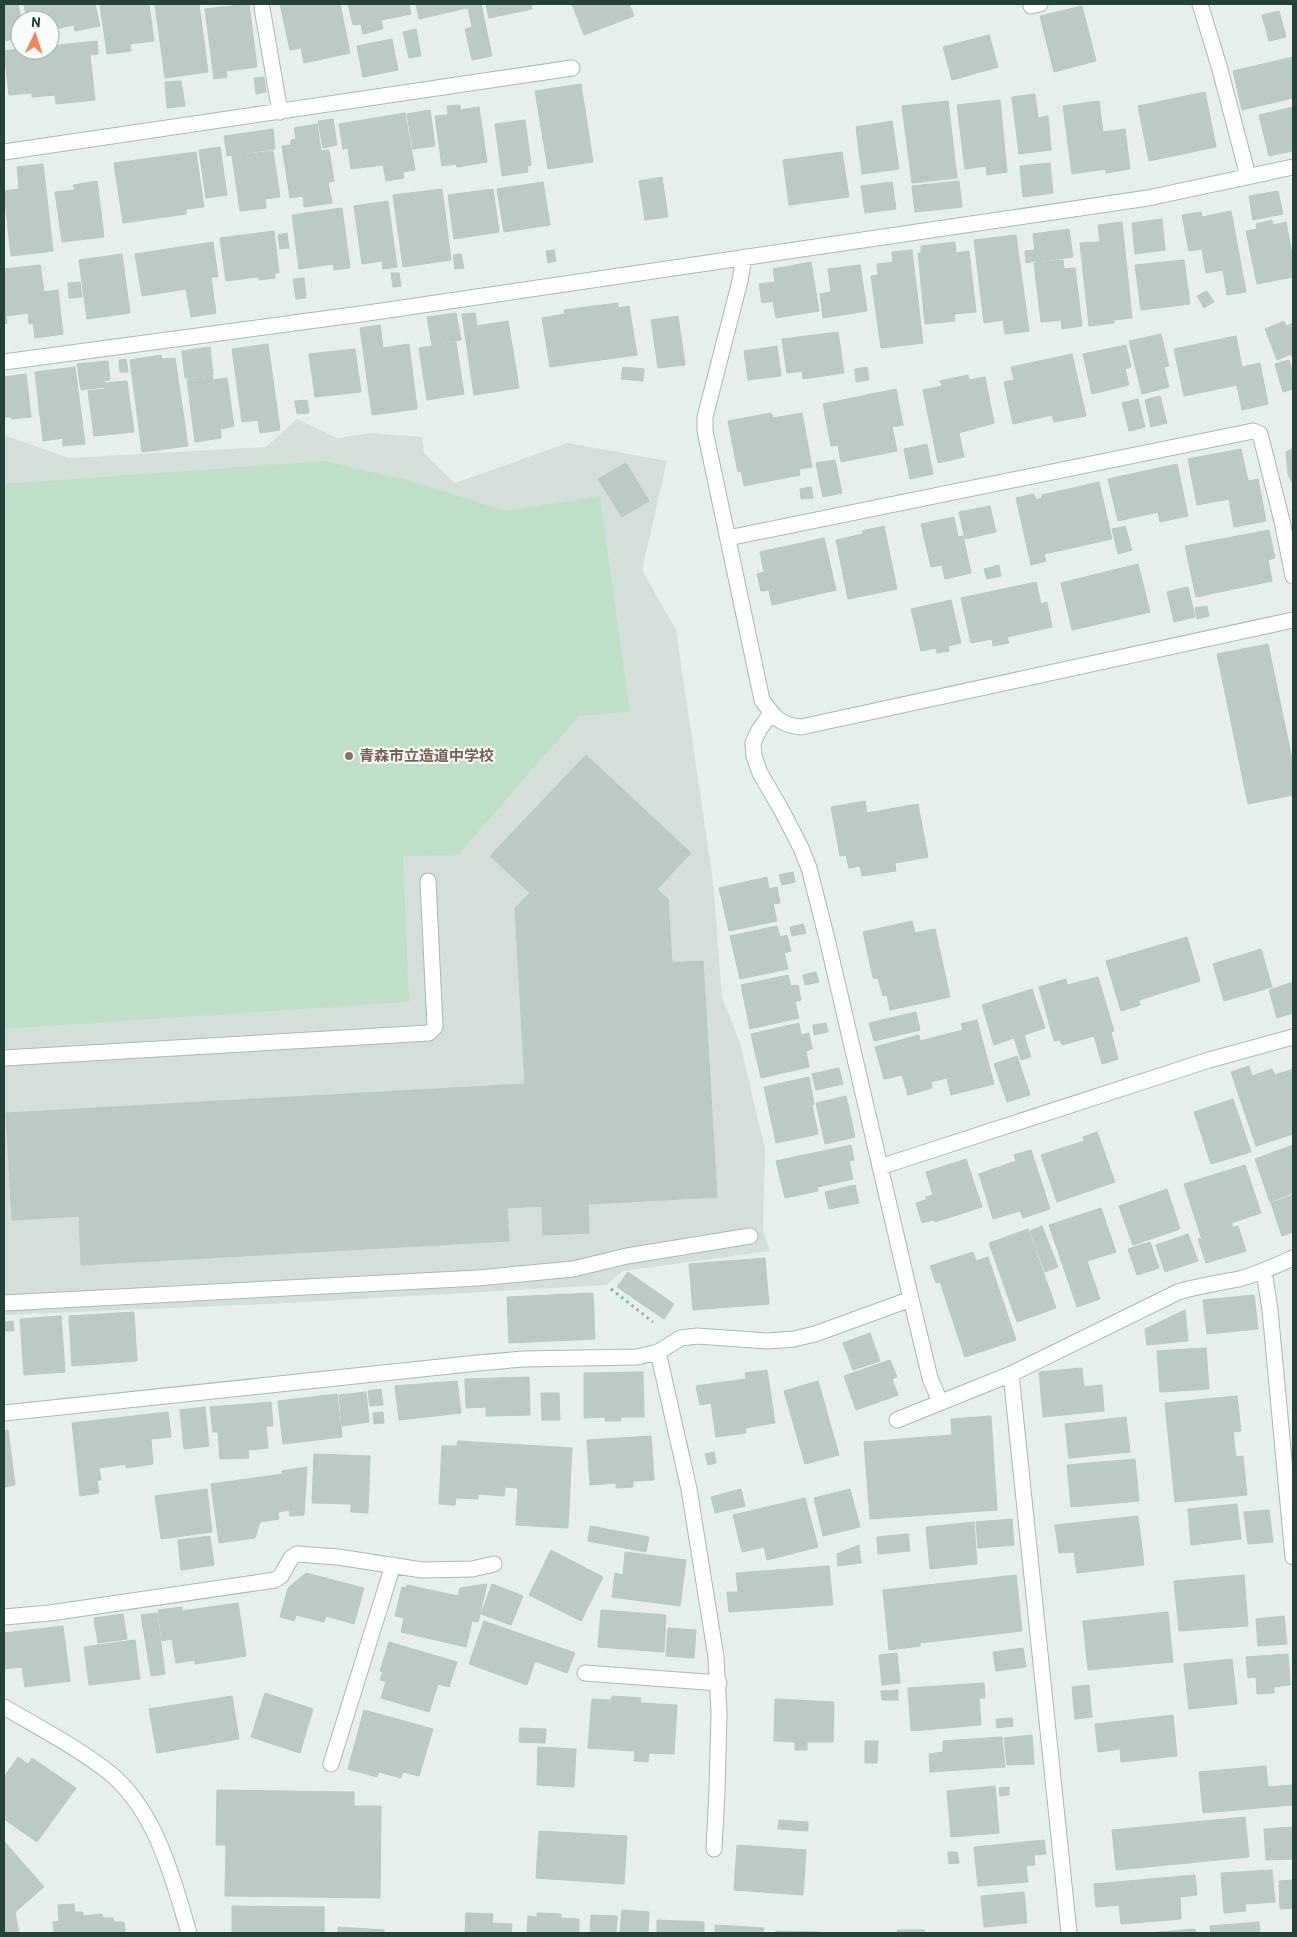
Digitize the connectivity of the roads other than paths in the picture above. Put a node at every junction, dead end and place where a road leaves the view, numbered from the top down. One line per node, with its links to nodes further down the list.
1 (1200, 4): 7 (street)
2 (262, 8): 4 (street)
3 (572, 68): 4 (street)
4 (280, 112): 5 (street)
5 (4, 152)
6 (1293, 167): 7 (street)
7 (1248, 176): 8 (street)
8 (744, 257): 9 (street); 11 (street)
9 (4, 362)
10 (1288, 518): 11 (street); 12 (street)
11 (728, 538): 14 (street)
12 (1293, 576)
13 (1293, 620): 14 (street)
14 (771, 713): 18 (street)
15 (428, 881): 17 (street)
16 (1293, 1037): 18 (street)
17 (4, 1058)
18 (880, 1167): 22 (street)
19 (750, 1236): 23 (street)
20 (1293, 1258): 21 (street)
21 (1264, 1271): 25 (street); 29 (street)
22 (911, 1300): 24 (street); 26 (street)
23 (4, 1303)
24 (658, 1352): 27 (street); 34 (street)
25 (1011, 1374): 26 (street); 39 (street)
26 (940, 1402): 28 (street)
27 (4, 1413)
28 (897, 1420)
29 (1293, 1557)
30 (494, 1564): 31 (street)
31 (394, 1565): 32 (street); 36 (street)
32 (4, 1617)
33 (585, 1673): 34 (street)
34 (718, 1683): 37 (street)
35 (4, 1707): 38 (street)
36 (331, 1764)
37 (714, 1849)
38 (189, 1933)
39 (1069, 1933)

